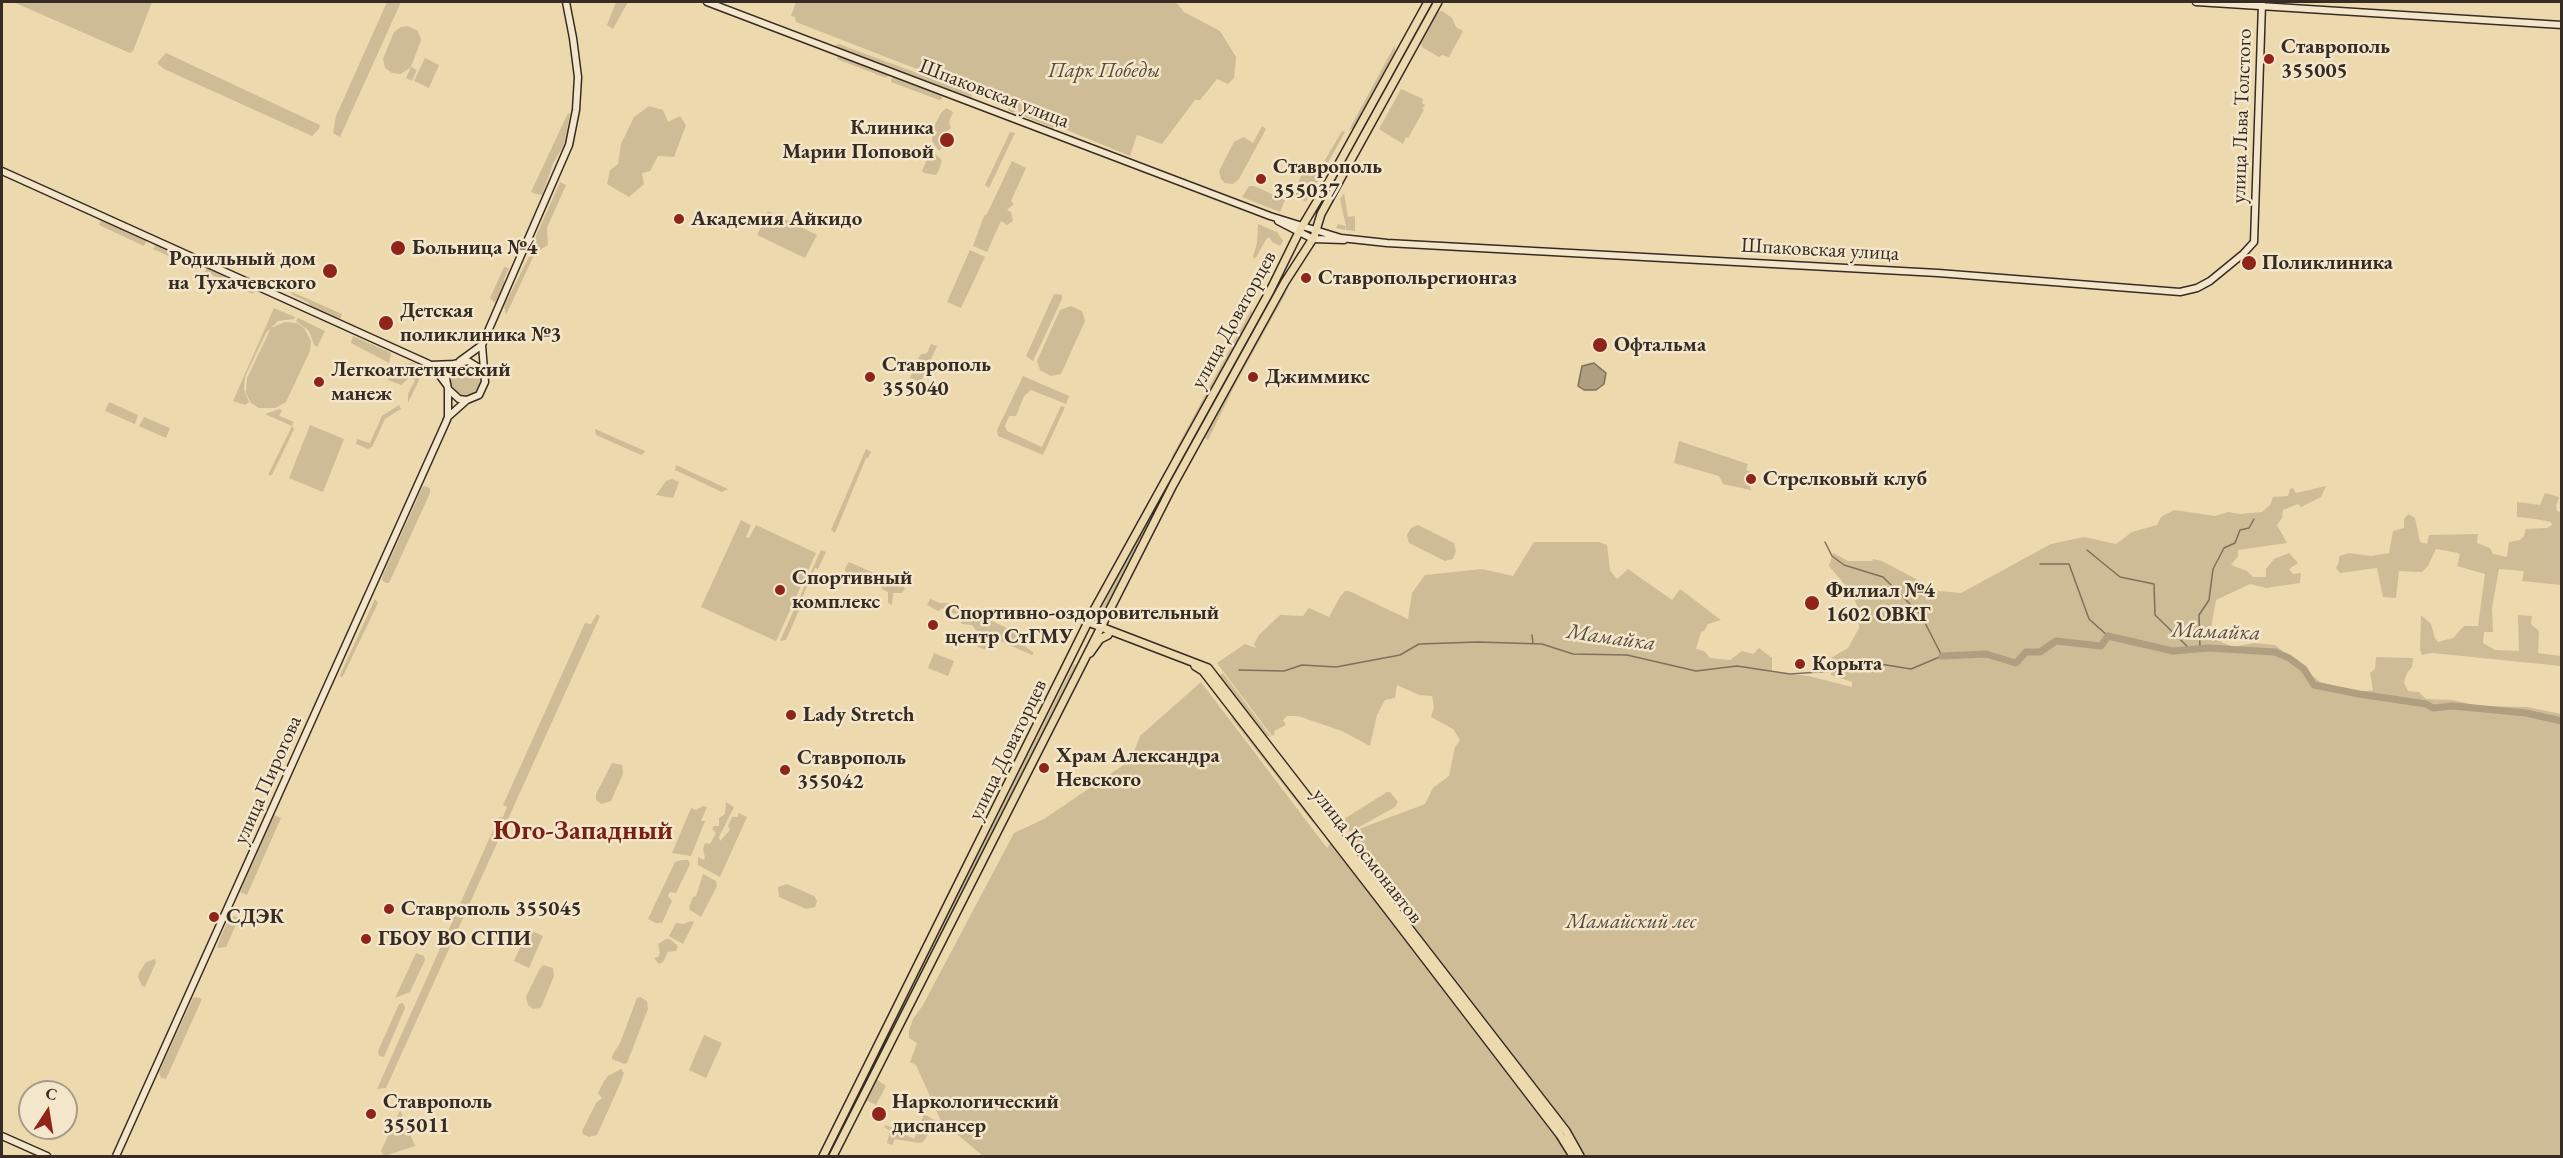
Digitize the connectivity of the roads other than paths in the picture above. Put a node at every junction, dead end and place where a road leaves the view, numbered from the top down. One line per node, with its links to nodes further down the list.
1 (566, 2): 13 (main road)
2 (707, 2): 9 (main road, Шпаковская улица)
3 (1428, 2): 21 (main road, улица Доваторцев)
4 (1438, 2): 12 (main road, улица Доваторцев)
5 (2196, 2): 6 (main road)
6 (2262, 4): 7 (main road); 10 (main road, улица Льва Толстого)
7 (2562, 25)
8 (2, 171): 15 (main road)
9 (1270, 216): 11 (main road, Шпаковская улица); 12 (main road, Шпаковская улица)
10 (2255, 228): 11 (main road, Шпаковская улица)
11 (1351, 240): 12 (main road, Шпаковская улица)
12 (1312, 241): 20 (main road, улица Доваторцев)
13 (482, 345): 14 (main road); 16 (main road)
14 (457, 362): 15 (main road); 16 (main road); 17 (main road)
15 (429, 364): 17 (main road)
16 (484, 371): 18 (main road)
17 (447, 387): 18 (main road); 19 (main road, улица Пирогова)
18 (467, 400): 19 (main road, улица Пирогова)
19 (448, 417): 26 (main road, улица Пирогова)
20 (1104, 618): 21 (main road, улица Доваторцев); 22 (main road)
21 (1093, 627): 22 (main road); 23 (main road, улица Доваторцев); 27 (main road, улица Доваторцев)
22 (1109, 633): 23 (main road); 29 (main road, улица Космонавтов); 30 (main road, улица Космонавтов)
23 (1083, 659): 28 (main road, улица Доваторцев)
24 (2, 1136): 25 (main road)
25 (47, 1156)
26 (117, 1156)
27 (823, 1156)
28 (833, 1156)
29 (1573, 1156)
30 (1580, 1156)

